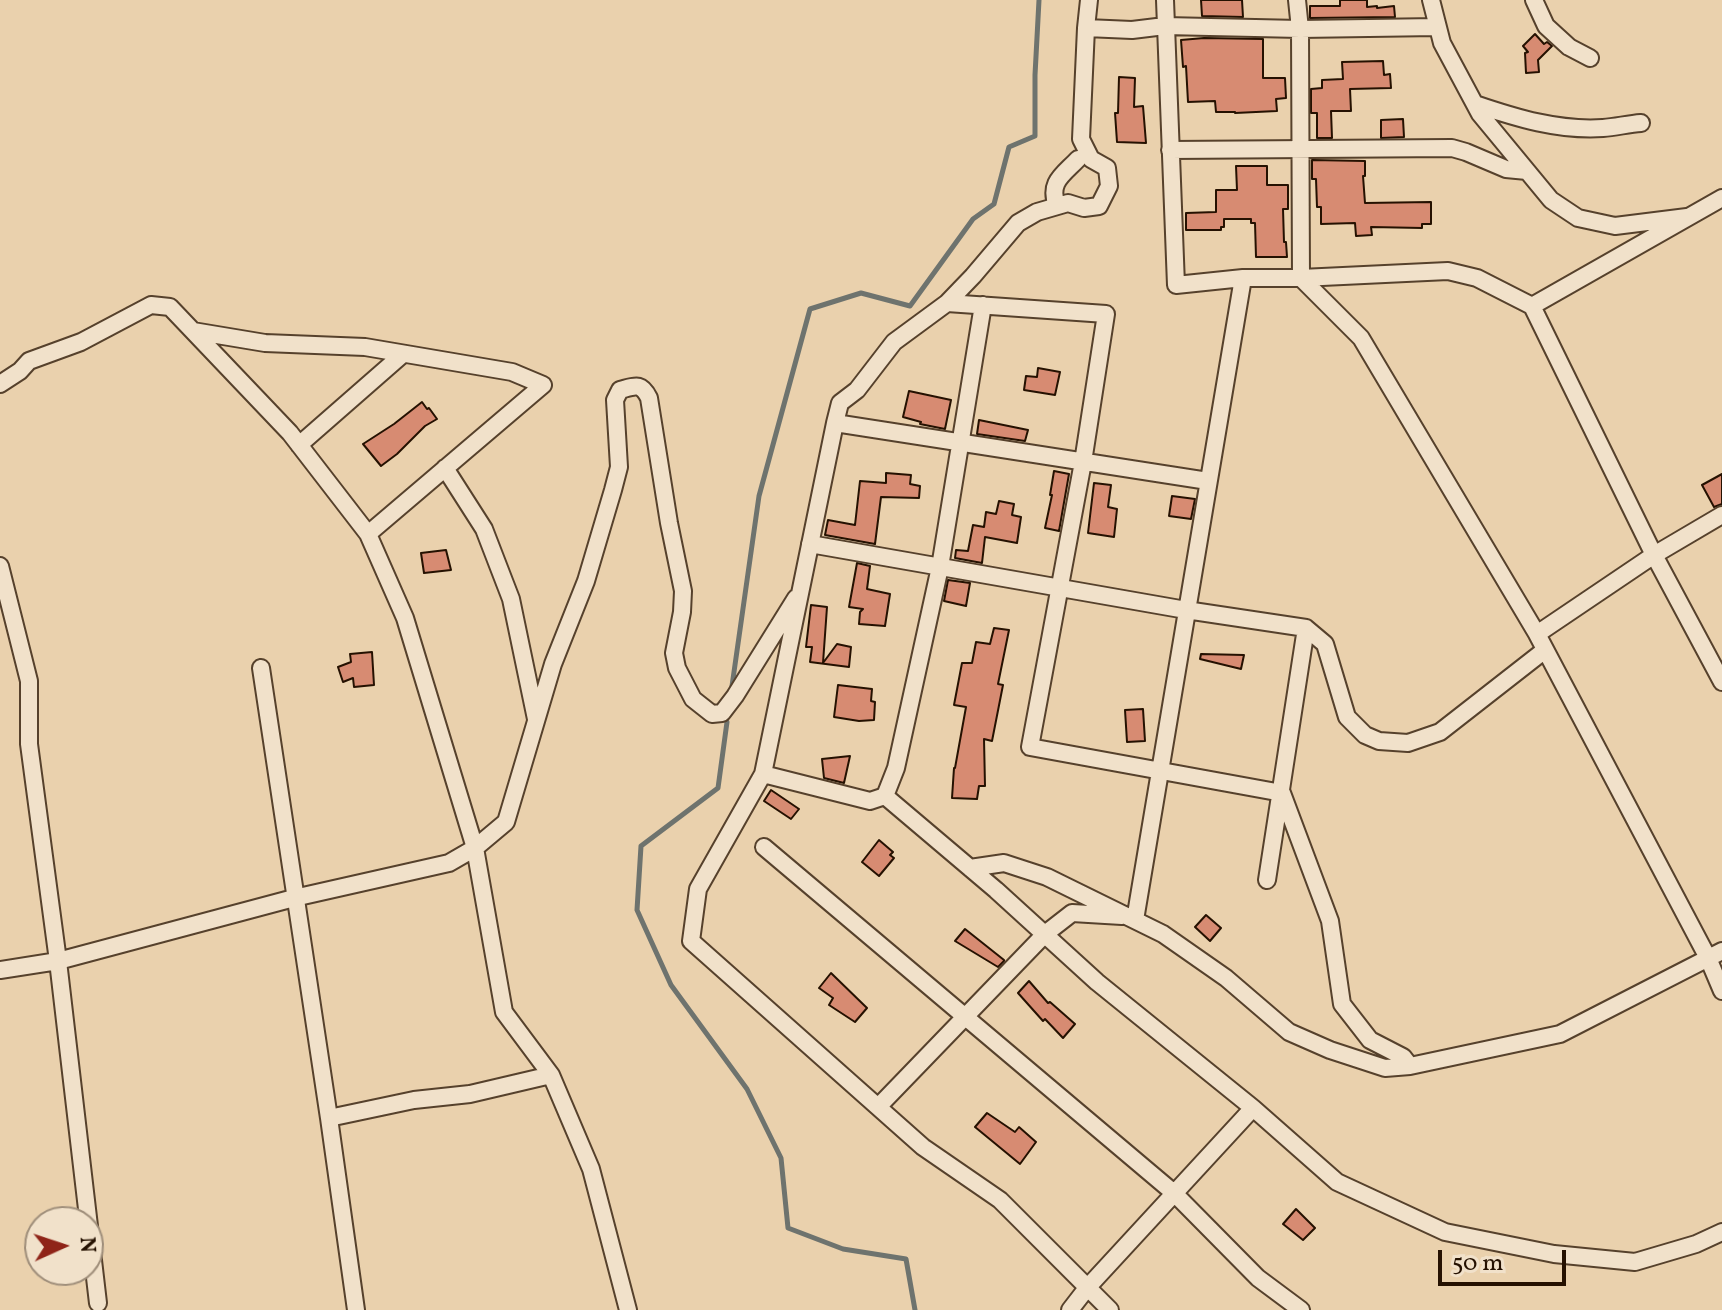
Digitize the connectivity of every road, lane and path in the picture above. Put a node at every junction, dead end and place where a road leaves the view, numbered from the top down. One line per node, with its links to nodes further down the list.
1 (1089, 0): 8 (street)
2 (1165, 0): 6 (street)
3 (1297, 0): 9 (street)
4 (1431, 0): 7 (street)
5 (1534, 0): 10 (street)
6 (1165, 26): 8 (street); 9 (street); 14 (street)
7 (1437, 27): 9 (street); 11 (street)
8 (1086, 28): 18 (street)
9 (1300, 29): 13 (street)
10 (1590, 58)
11 (1475, 104): 12 (street); 16 (street)
12 (1641, 123)
13 (1301, 148): 14 (street); 16 (street); 21 (street)
14 (1170, 150): 20 (street)
15 (1078, 159): 18 (street)
16 (1527, 171): 19 (street)
17 (1722, 198): 19 (street)
18 (1057, 206): 22 (street)
19 (1687, 217): 24 (street)
20 (1243, 278): 21 (street); 33 (street)
21 (1301, 278): 24 (street); 44 (street)
22 (947, 303): 23 (street); 28 (street)
23 (983, 305): 29 (street); 31 (street)
24 (1532, 306): 37 (street)
25 (193, 331): 26 (street); 27 (street); 30 (street)
26 (403, 354): 30 (street); 32 (street)
27 (0, 384)
28 (835, 423): 29 (street); 36 (street)
29 (961, 443): 31 (street); 39 (street)
30 (299, 445): 35 (street)
31 (1083, 462): 33 (street); 40 (street)
32 (445, 468): 35 (street); 48 (street)
33 (1208, 481): 42 (street)
34 (1722, 515): 37 (street)
35 (368, 534): 54 (street)
36 (810, 544): 39 (street); 41 (street)
37 (1654, 555): 44 (street); 47 (street)
38 (0, 566): 61 (street)
39 (940, 567): 40 (street); 52 (street)
40 (1060, 588): 42 (street); 49 (street)
41 (801, 590): 48 (street); 50 (street)
42 (1186, 610): 43 (street); 49 (street)
43 (1306, 628): 45 (street); 51 (street)
44 (1537, 634): 45 (street)
45 (1545, 650): 60 (street)
46 (261, 668): 57 (street)
47 (1722, 682)
48 (536, 720): 54 (street)
49 (1159, 771): 51 (street); 58 (street)
50 (763, 774): 52 (street); 67 (street)
51 (1282, 793): 56 (street); 65 (street)
52 (885, 796): 55 (street)
53 (764, 847): 64 (street)
54 (475, 848): 57 (street); 66 (street)
55 (970, 868): 58 (street); 59 (street)
56 (1267, 880)
57 (294, 898): 61 (street); 69 (street)
58 (1132, 918): 59 (street); 65 (street)
59 (1045, 934): 64 (street); 68 (street)
60 (1715, 954): 63 (street); 65 (street)
61 (58, 961): 62 (street); 73 (street)
62 (0, 970)
63 (1722, 991)
64 (964, 1017): 67 (street); 70 (street)
65 (1410, 1066)
66 (551, 1075): 69 (street); 75 (street)
67 (878, 1107): 72 (street)
68 (1253, 1108): 70 (street); 71 (street)
69 (329, 1118): 74 (street)
70 (1174, 1193): 72 (street); 78 (street)
71 (1719, 1237)
72 (1087, 1288): 76 (street); 77 (street)
73 (98, 1303)
74 (356, 1310)
75 (628, 1310)
76 (1070, 1310)
77 (1110, 1310)
78 (1301, 1310)

